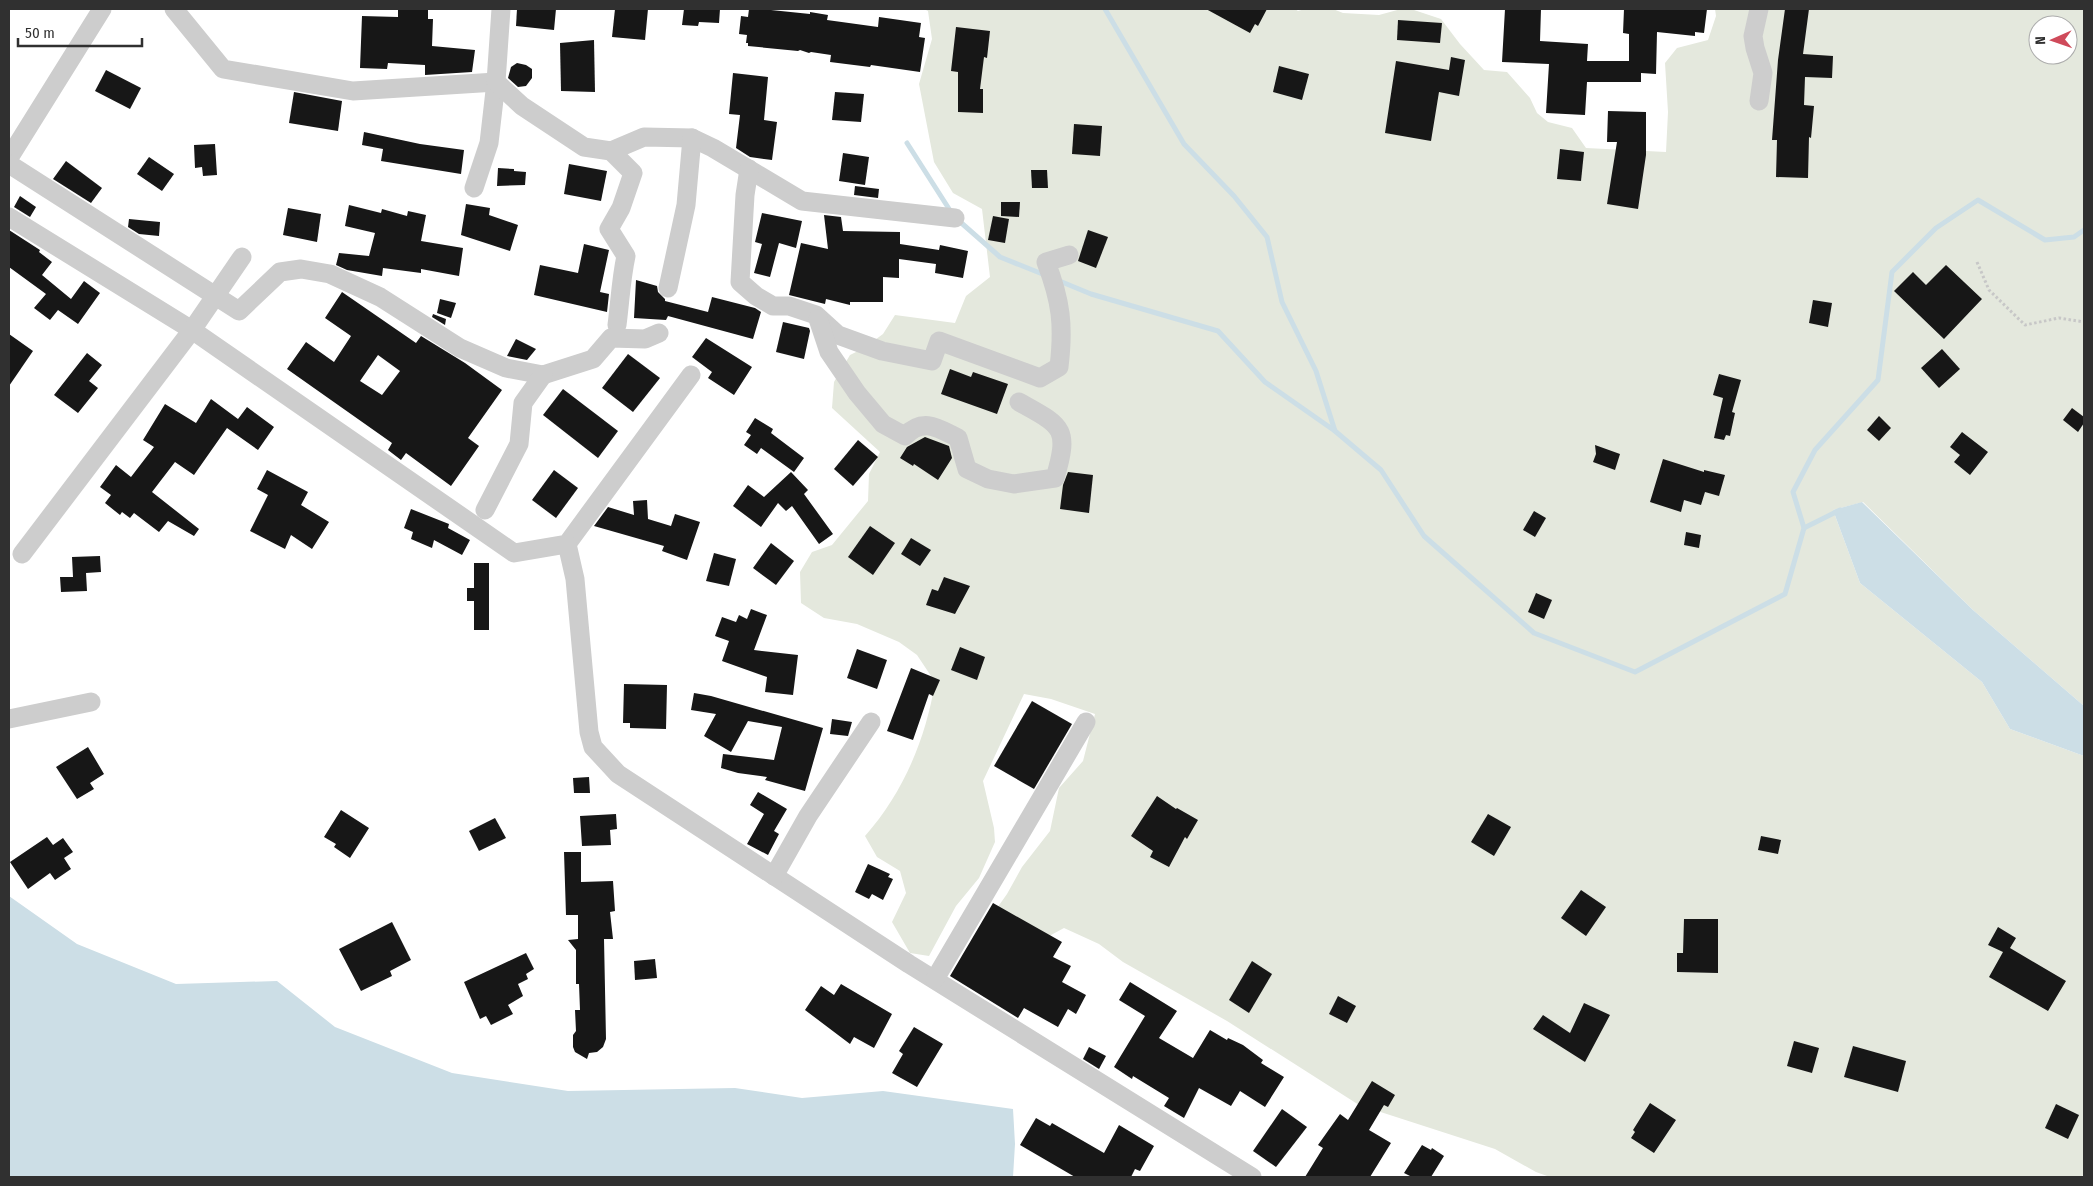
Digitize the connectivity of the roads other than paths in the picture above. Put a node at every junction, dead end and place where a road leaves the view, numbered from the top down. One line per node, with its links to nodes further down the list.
1 (102, 9): 9 (street)
2 (174, 9): 5 (street)
3 (501, 9): 5 (street)
4 (1758, 9): 6 (street)
5 (496, 82): 8 (street); 12 (street)
6 (1759, 101)
7 (692, 138): 8 (street); 11 (street); 17 (street)
8 (611, 151): 20 (street)
9 (9, 158)
10 (9, 164): 18 (street)
11 (749, 169): 14 (street); 19 (street)
12 (474, 188)
13 (9, 217): 21 (street)
14 (955, 218)
15 (1069, 255): 19 (street)
16 (242, 257): 18 (street)
17 (668, 288)
18 (215, 296): 21 (street); 23 (street)
19 (816, 315): 25 (street)
20 (616, 325)
21 (192, 330): 27 (street); 28 (street)
22 (659, 332): 23 (street)
23 (543, 375): 26 (street)
24 (691, 375): 27 (street)
25 (1019, 402)
26 (485, 510)
27 (567, 544): 33 (street)
28 (22, 554)
29 (91, 702): 30 (street)
30 (9, 719)
31 (871, 722): 33 (street)
32 (1086, 722): 34 (street)
33 (774, 876): 34 (street)
34 (934, 979): 35 (street)
35 (1252, 1177)

